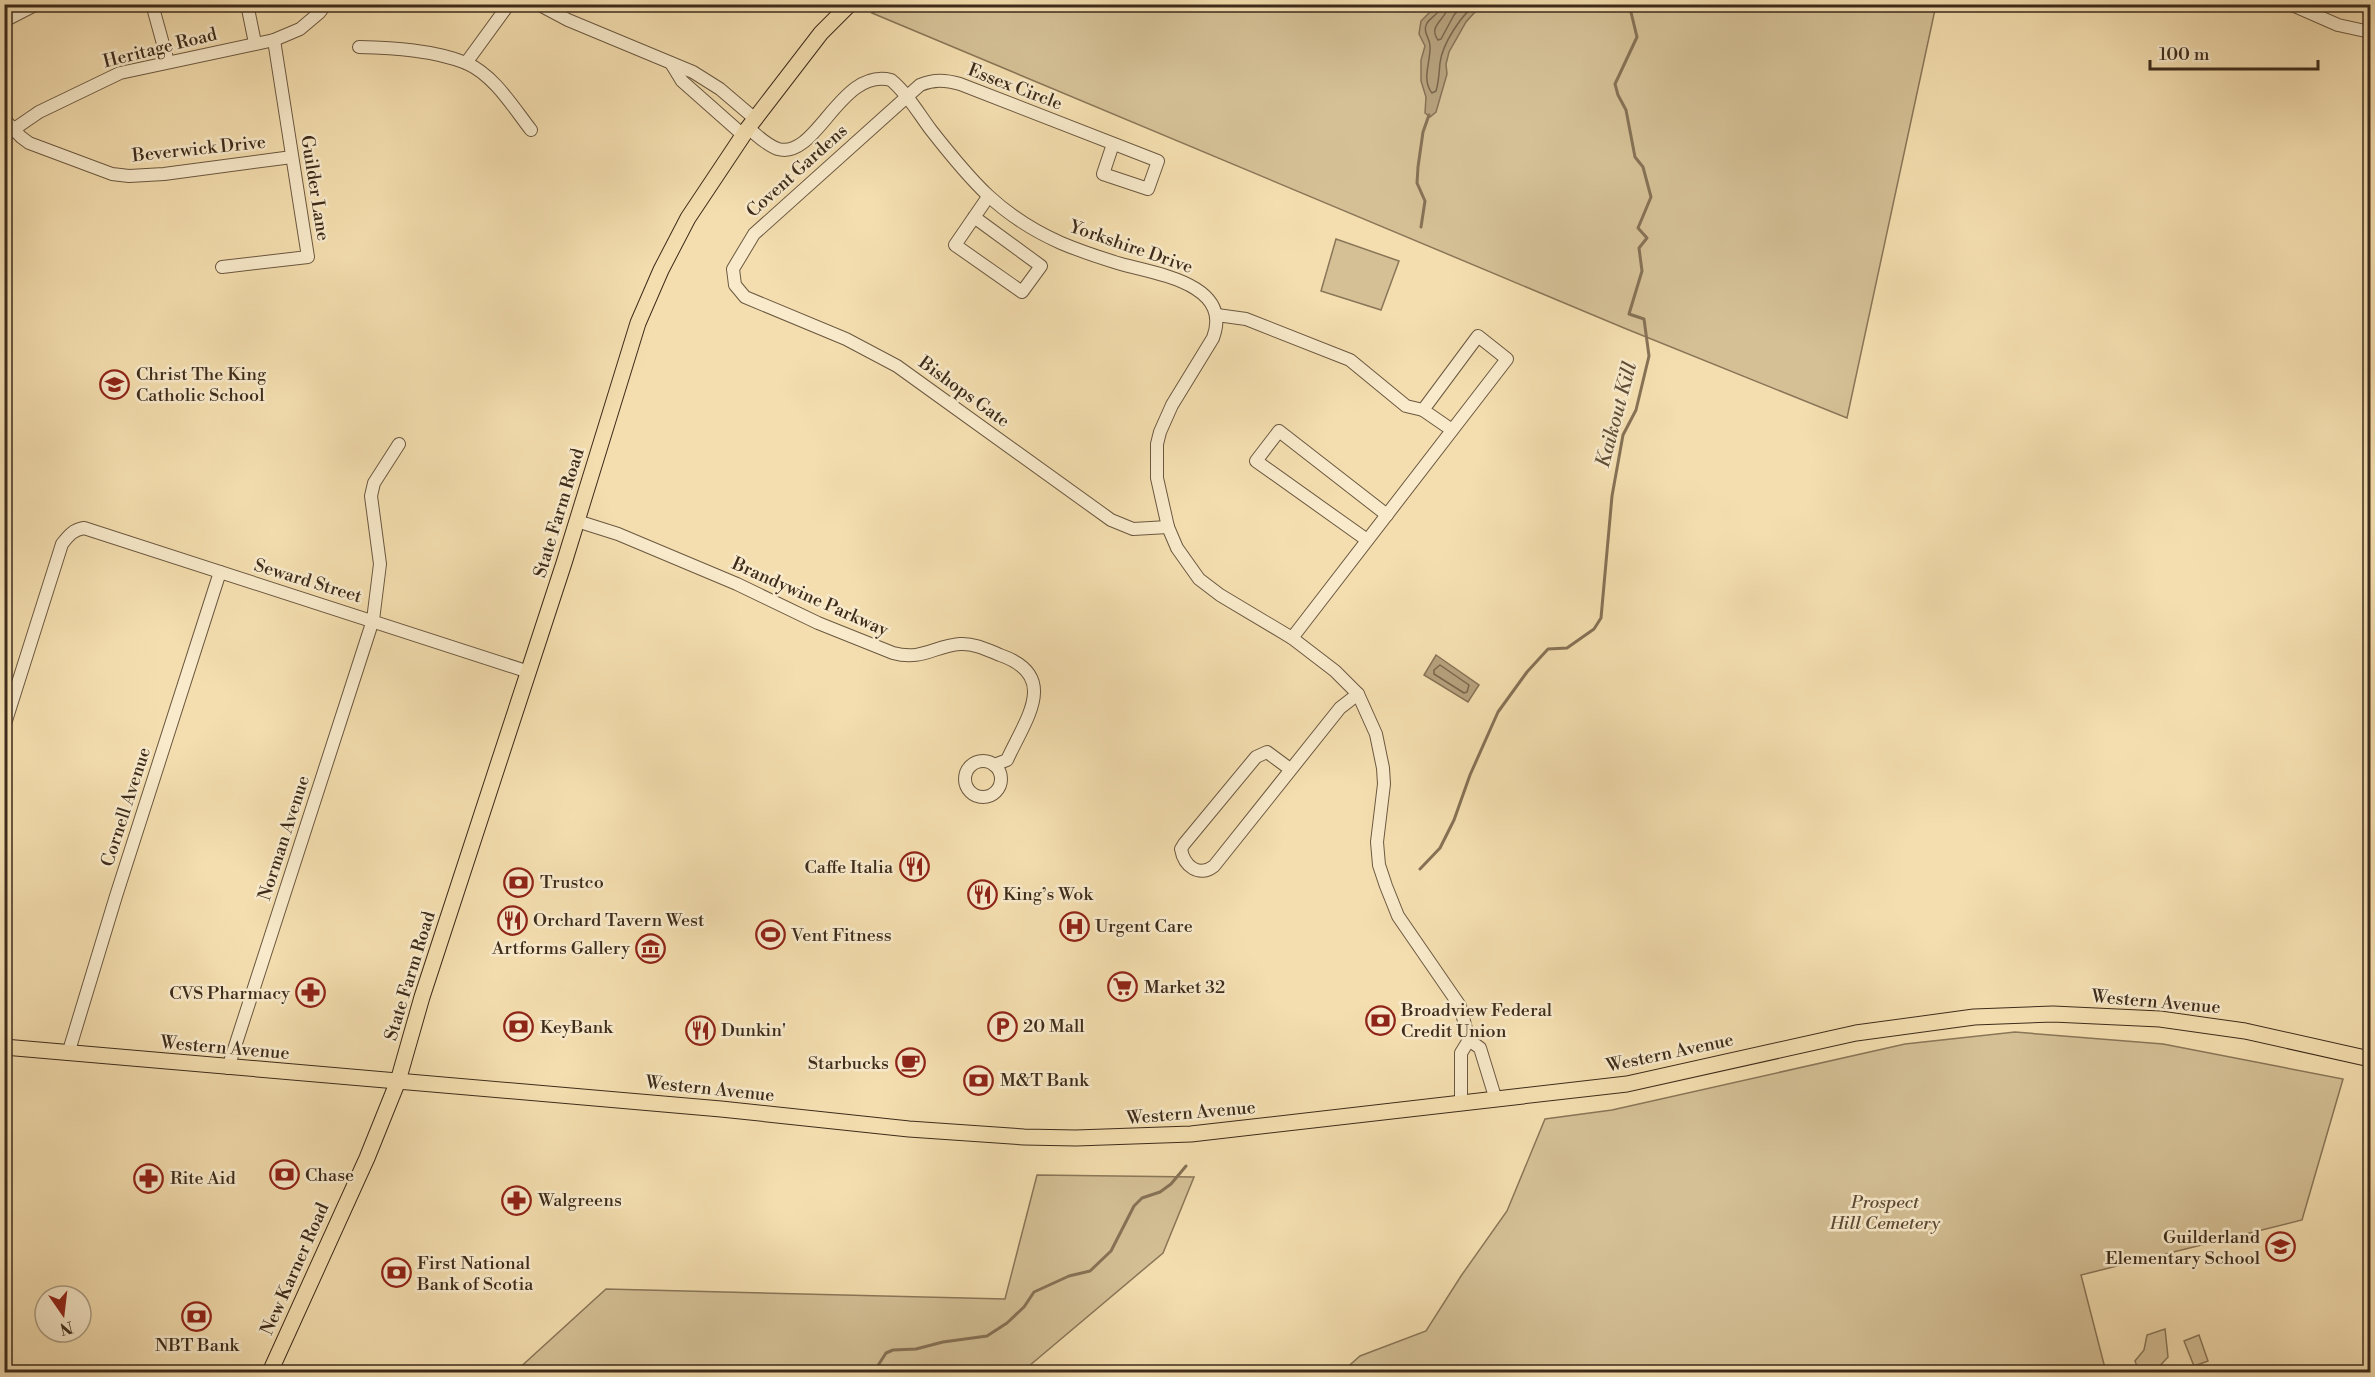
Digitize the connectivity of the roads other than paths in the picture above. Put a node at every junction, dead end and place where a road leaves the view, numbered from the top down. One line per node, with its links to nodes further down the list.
1 (37, 4): 9 (street)
2 (152, 4): 14 (street)
3 (247, 4): 12 (street)
4 (326, 4): 11 (street, Heritage Road)
5 (509, 4): 15 (street)
6 (538, 4): 16 (street)
7 (850, 4): 18 (main road, State Farm Road)
8 (2290, 4): 10 (street)
9 (4, 21)
10 (2370, 32)
11 (274, 40): 12 (street, Heritage Road); 22 (street, Guilder Lane)
12 (255, 44): 14 (street, Heritage Road)
13 (359, 46): 15 (street)
14 (168, 62): 19 (street, Heritage Road)
15 (466, 63): 20 (street)
16 (671, 63): 18 (street); 18 (street)
17 (906, 97): 18 (street, Yorkshire Drive); 21 (street, Essex Circle); 23 (street, Yorkshire Drive); 26 (street, Covent Gardens)
18 (748, 127): 32 (main road, State Farm Road)
19 (7, 128): 22 (street, Beverwick Drive)
20 (531, 130)
21 (1113, 144): 21 (street, Essex Circle)
22 (292, 157): 25 (street, Guilder Lane)
23 (988, 197): 24 (street); 27 (street, Yorkshire Drive)
24 (974, 217): 24 (street)
25 (222, 267)
26 (735, 285): 33 (street, Bishops Gate)
27 (1217, 315): 28 (street); 33 (street)
28 (1423, 410): 29 (street); 29 (street)
29 (1452, 430): 31 (street)
30 (399, 444): 36 (street, Norman Avenue)
31 (1387, 515): 34 (street); 34 (street)
32 (576, 521): 38 (main road, State Farm Road); 41 (street, Brandywine Parkway)
33 (1168, 527): 37 (street)
34 (1367, 540): 37 (street)
35 (220, 572): 36 (street, Seward Street); 40 (street, Seward Street); 45 (street, Cornell Avenue)
36 (373, 620): 38 (street, Seward Street); 47 (street, Norman Avenue)
37 (1292, 638): 39 (street)
38 (529, 672): 48 (main road, State Farm Road)
39 (1358, 694): 42 (street); 43 (street)
40 (4, 727)
41 (994, 765)
42 (1290, 769): 42 (street)
43 (1470, 1041): 49 (street); 50 (street)
44 (4, 1047): 45 (main road, Western Avenue)
45 (68, 1054): 47 (main road, Western Avenue)
46 (2370, 1059): 49 (main road, Western Avenue)
47 (228, 1068): 48 (main road, Western Avenue)
48 (398, 1081): 50 (main road, Western Avenue); 51 (main road, New Karner Road)
49 (1496, 1100): 50 (main road, Western Avenue)
50 (1461, 1104)
51 (270, 1372)

